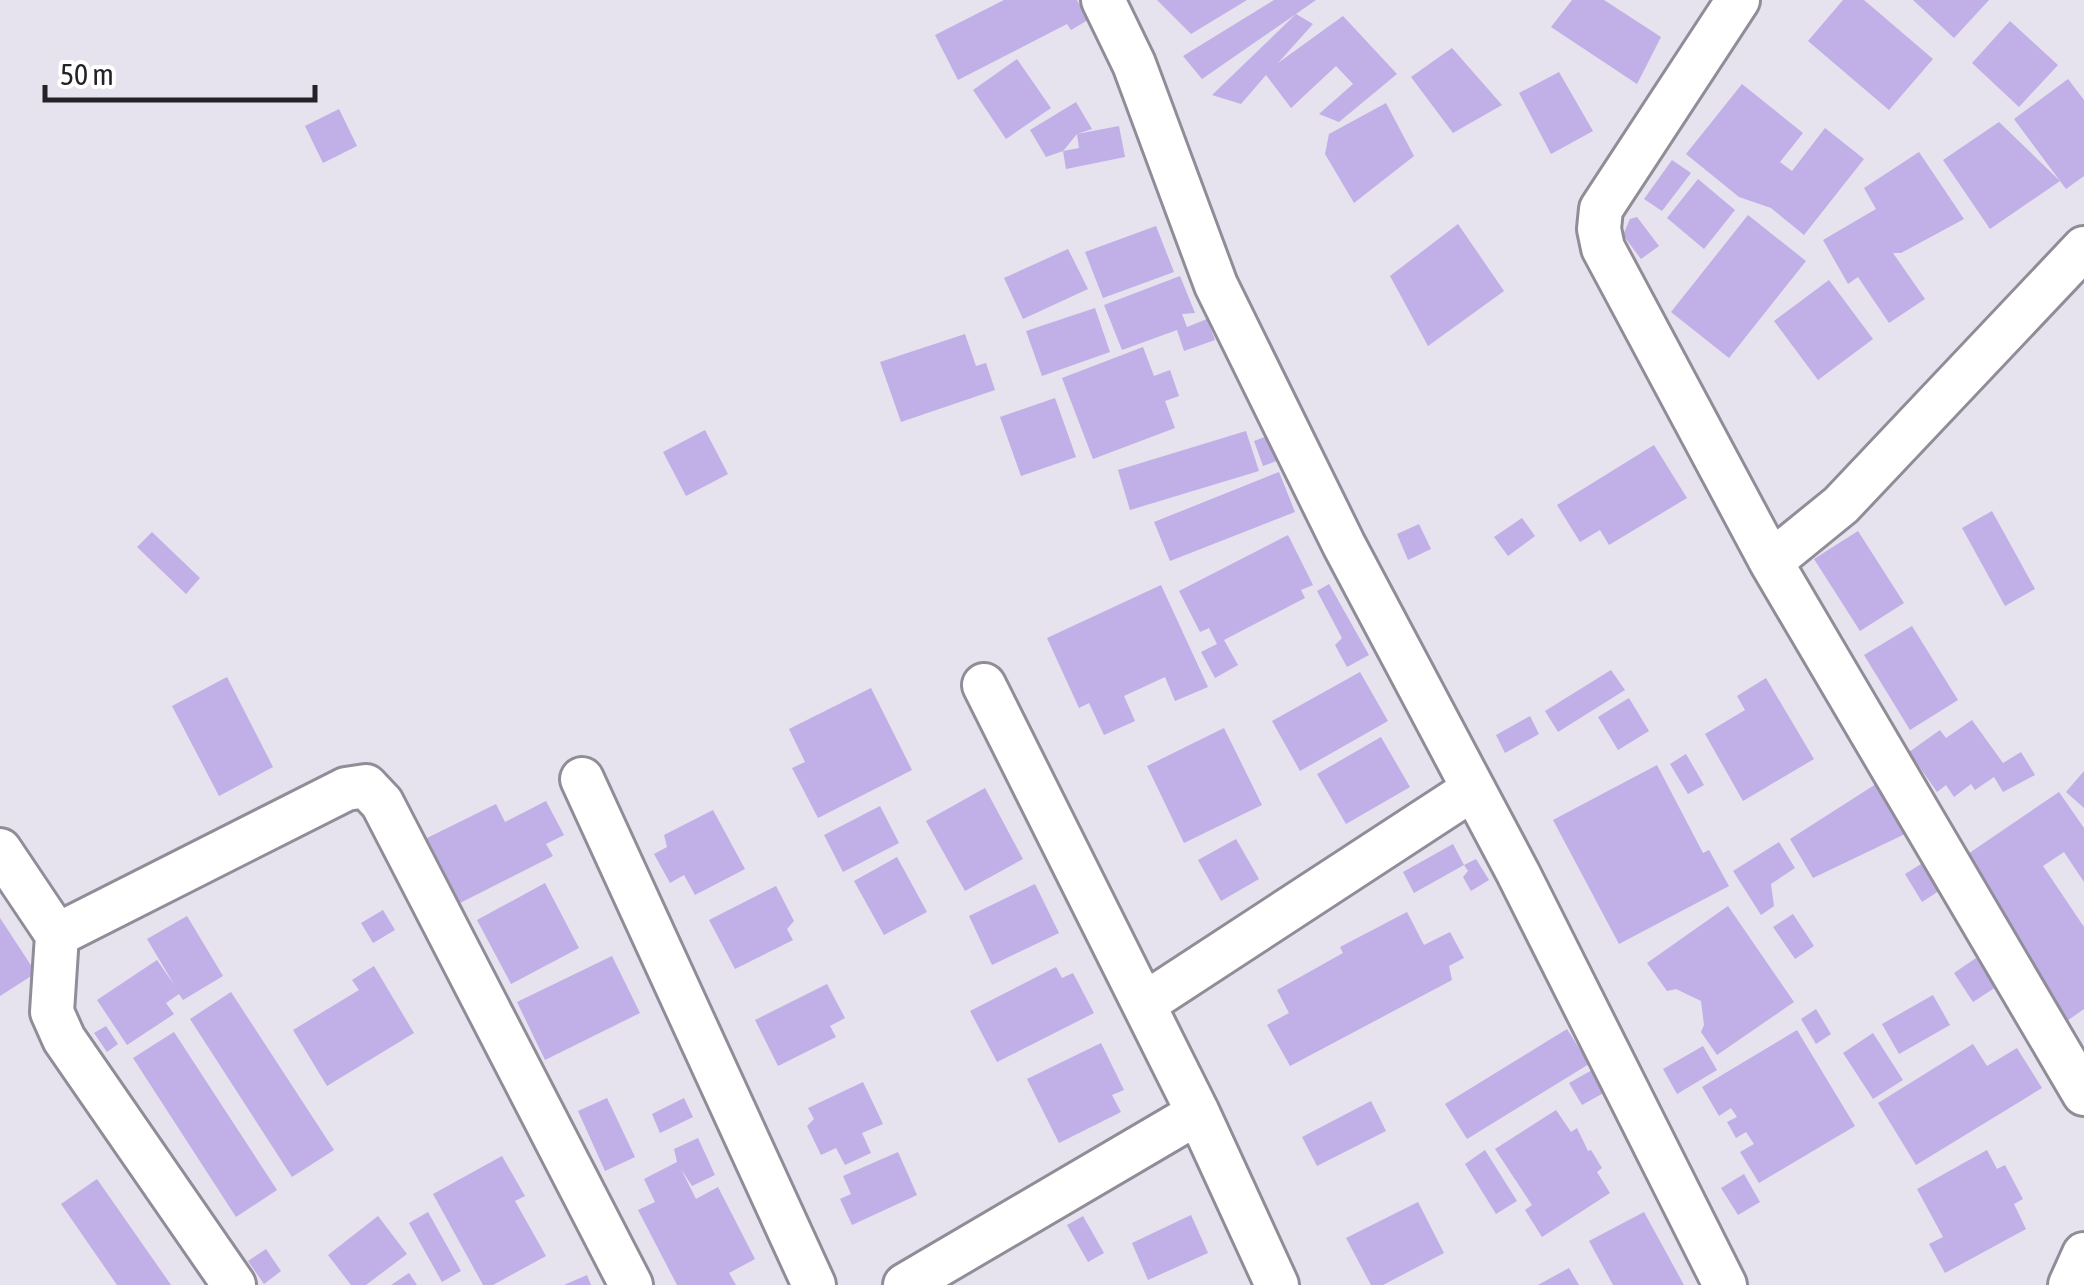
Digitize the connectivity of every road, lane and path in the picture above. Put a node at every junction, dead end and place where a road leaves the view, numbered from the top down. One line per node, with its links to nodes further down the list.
1 (1103, 0): 7 (street)
2 (1738, 0): 4 (street)
3 (2084, 248): 4 (street)
4 (1770, 562): 11 (street)
5 (984, 685): 10 (street)
6 (582, 780): 16 (street)
7 (1473, 789): 10 (street); 19 (street)
8 (0, 850): 9 (street)
9 (57, 935): 14 (street); 15 (street)
10 (1144, 1004): 12 (street)
11 (2084, 1094)
12 (1198, 1112): 17 (street); 18 (street)
13 (2084, 1254): 20 (street)
14 (234, 1285)
15 (631, 1285)
16 (814, 1285)
17 (906, 1285)
18 (1276, 1285)
19 (1725, 1285)
20 (2070, 1285)

